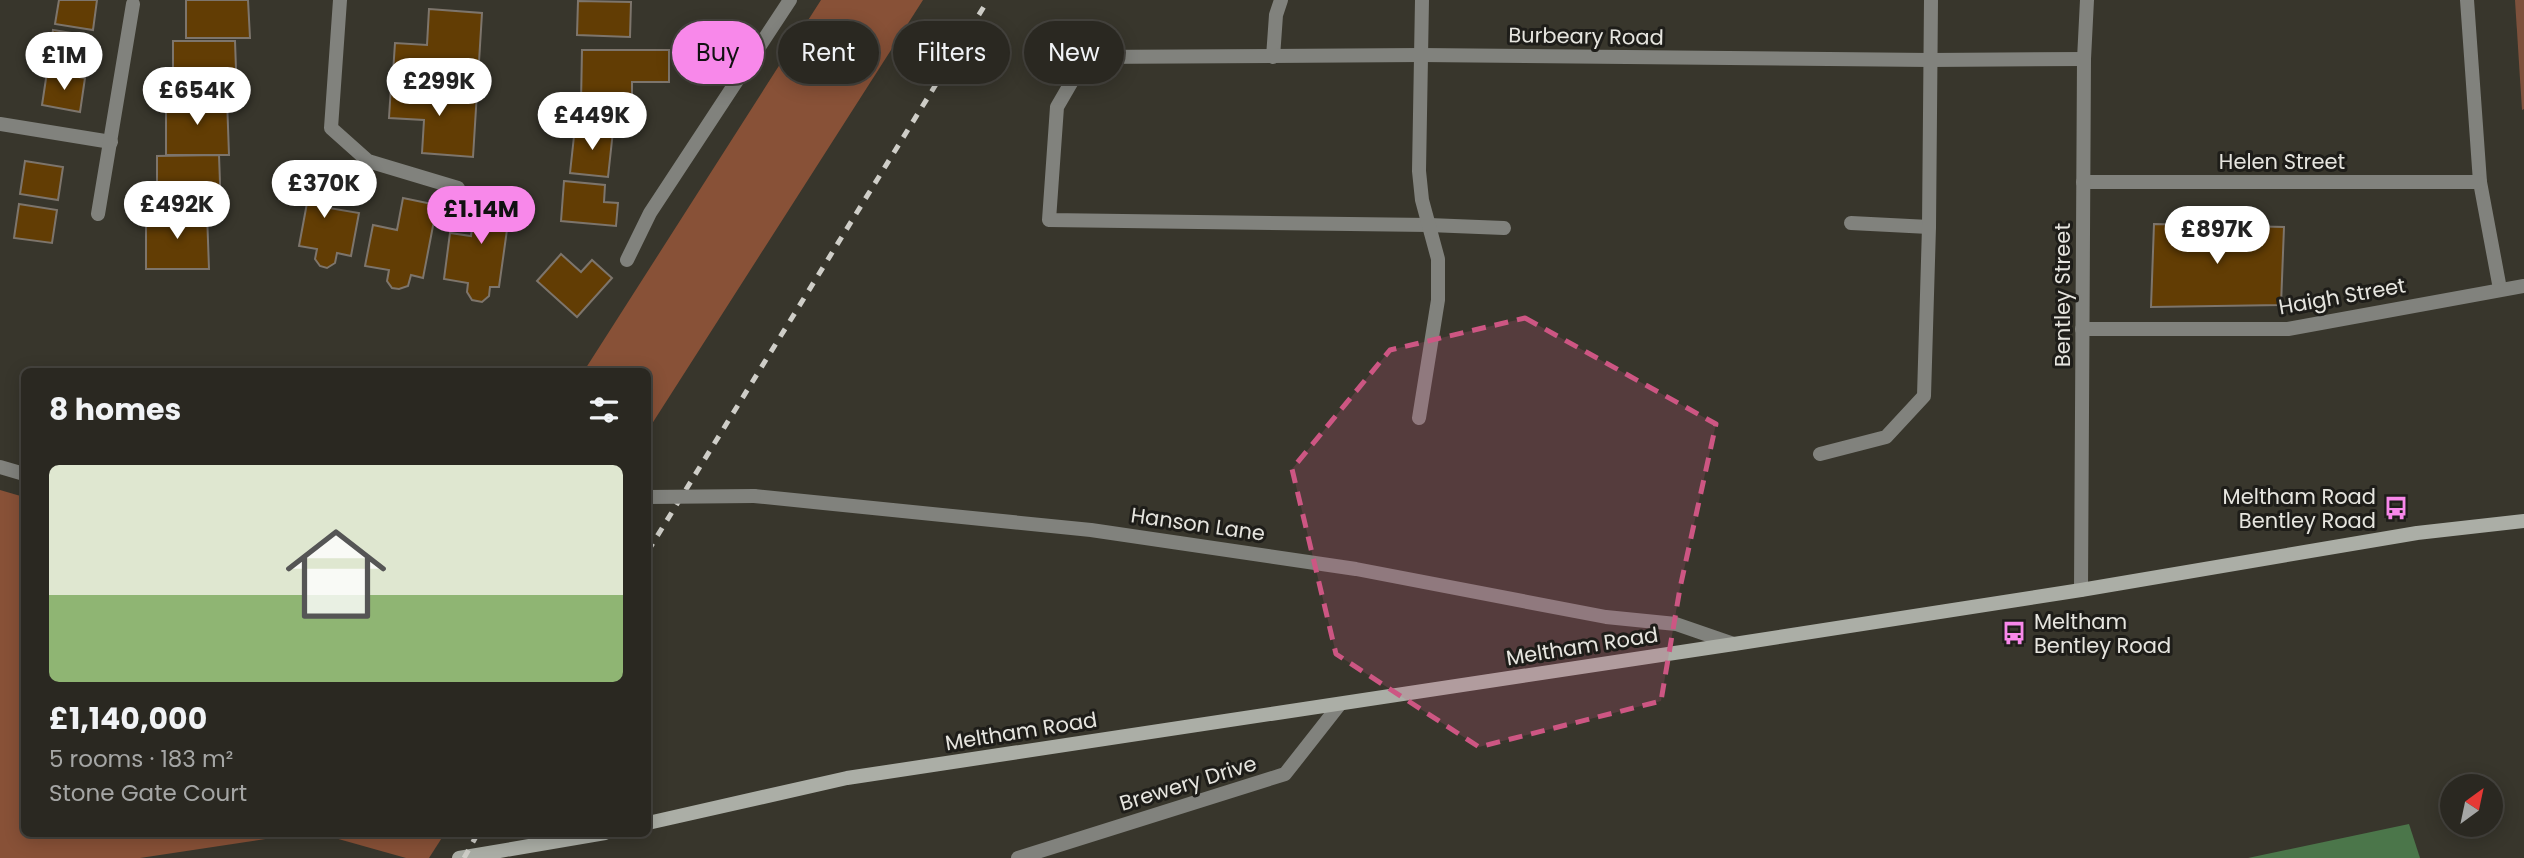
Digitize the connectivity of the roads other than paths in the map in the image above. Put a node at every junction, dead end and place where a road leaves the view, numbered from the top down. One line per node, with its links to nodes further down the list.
1 (341, 0): 17 (street)
2 (790, 0): 23 (street)
3 (1281, 0): 10 (street)
4 (1422, 0): 9 (street)
5 (1931, 0): 12 (street)
6 (2087, 0): 11 (street, Bentley Street)
7 (2467, 0): 16 (street)
8 (133, 4): 14 (street)
9 (1421, 55): 10 (street, Burbeary Road); 12 (street, Burbeary Road); 20 (street)
10 (1273, 57): 20 (street, Burbeary Road)
11 (2084, 59): 12 (street, Burbeary Road); 15 (street, Bentley Street)
12 (1930, 60): 21 (street)
13 (0, 124): 14 (street)
14 (111, 142): 18 (street)
15 (2083, 181): 16 (street, Helen Street); 26 (street, Bentley Street)
16 (2480, 182): 25 (street)
17 (458, 188)
18 (98, 214)
19 (1852, 223): 21 (street)
20 (1429, 225): 22 (street); 27 (street)
21 (1929, 227): 28 (street)
22 (1504, 228)
23 (627, 260)
24 (2524, 286): 25 (street, Haigh Street)
25 (2500, 289): 26 (street, Haigh Street)
26 (2082, 329): 33 (street, Bentley Street)
27 (1419, 418)
28 (1819, 454)
29 (0, 467): 30 (street)
30 (21, 473)
31 (651, 497): 34 (street, Hanson Lane, bridge)
32 (2524, 521): 33 (main road, Meltham Road)
33 (2081, 590): 34 (main road, Meltham Road)
34 (1734, 644): 35 (main road, Meltham Road)
35 (1340, 704): 36 (main road, Meltham Road); 39 (street, Brewery Drive)
36 (651, 822)
37 (581, 837): 38 (main road)
38 (458, 858)
39 (1018, 858)

